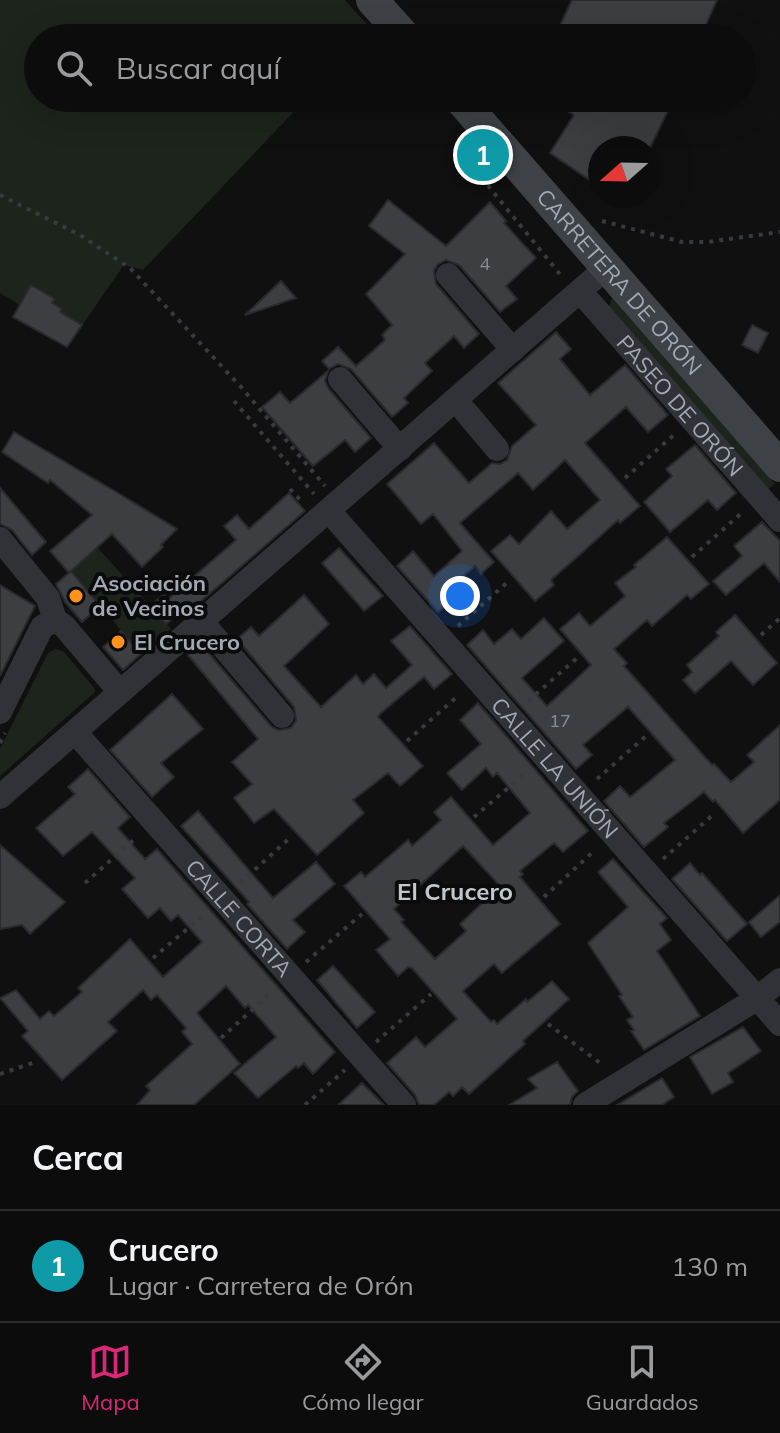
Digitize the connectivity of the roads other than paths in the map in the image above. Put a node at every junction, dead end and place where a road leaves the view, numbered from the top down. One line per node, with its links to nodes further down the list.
1 (372, 0): 2 (street)
2 (393, 24)
3 (471, 112): 4 (street, CARRETERA DE ORÓN)
4 (606, 268): 6 (street); 12 (street, CARRETERA DE ORÓN)
5 (448, 275): 7 (street)
6 (580, 291): 7 (street); 14 (street, PASEO DE ORÓN)
7 (513, 350): 10 (street)
8 (340, 379): 10 (street)
9 (465, 411): 11 (street)
10 (400, 449): 13 (street)
11 (497, 449)
12 (780, 466)
13 (329, 501): 17 (street); 24 (street, CALLE LA UNIÓN)
14 (780, 520)
15 (0, 539): 16 (street)
16 (55, 620): 18 (street); 20 (street)
17 (202, 622): 18 (street); 19 (street)
18 (120, 692): 21 (street)
19 (282, 716)
20 (3, 721)
21 (75, 732): 22 (street); 26 (street, CALLE CORTA)
22 (0, 797)
23 (780, 980): 24 (street)
24 (758, 998): 25 (street, CALLE LA UNIÓN); 27 (street)
25 (780, 1024)
26 (404, 1105)
27 (585, 1105)

